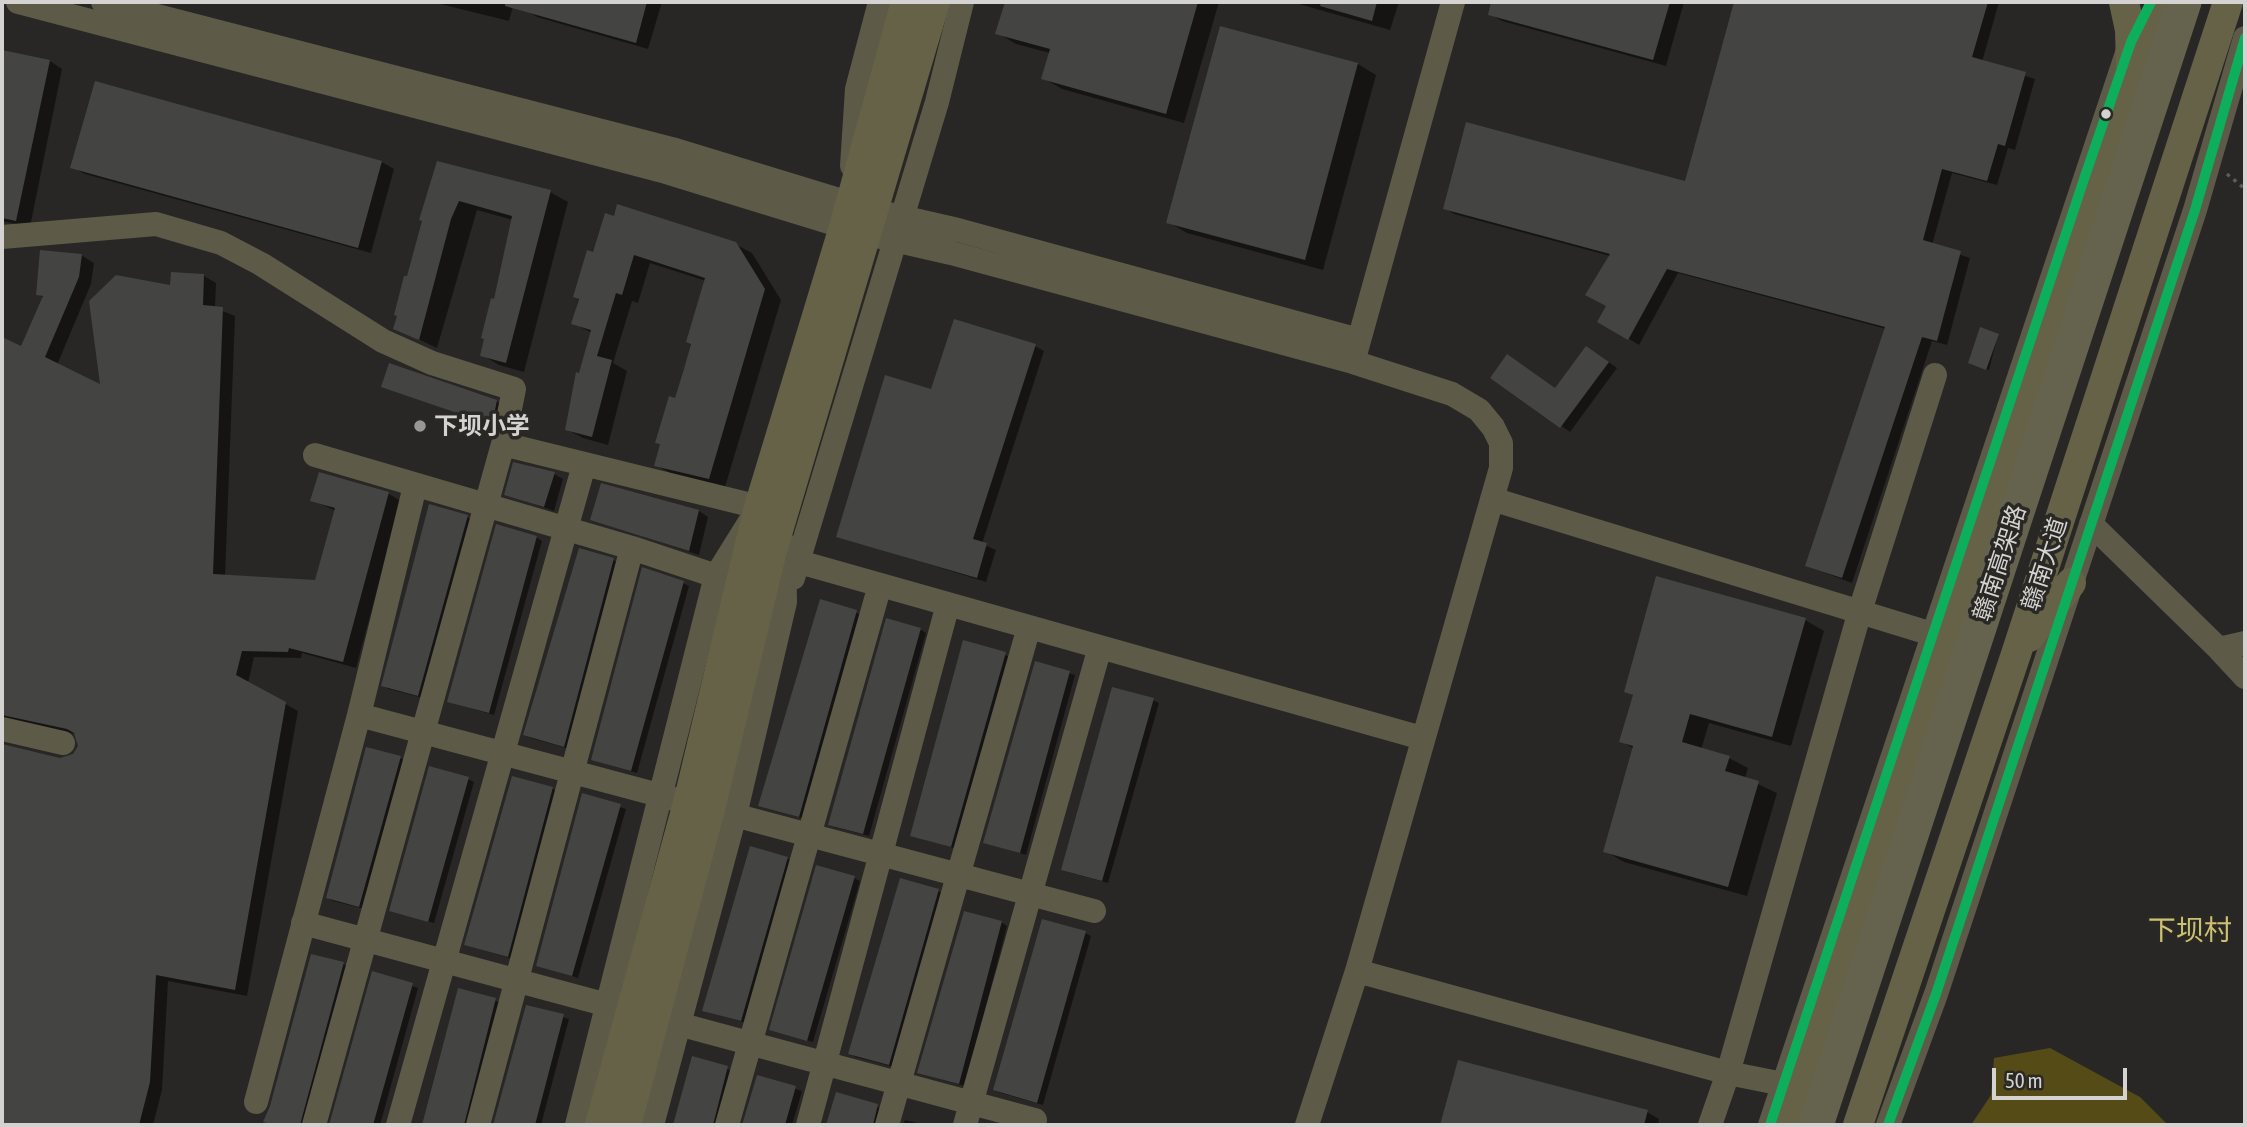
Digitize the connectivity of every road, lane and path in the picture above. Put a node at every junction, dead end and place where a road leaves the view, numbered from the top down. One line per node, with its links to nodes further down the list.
1 (18, 2): 18 (street)
2 (103, 2): 14 (street)
3 (880, 2): 18 (street)
4 (906, 2): 18 (main road)
5 (935, 2): 18 (main road)
6 (962, 2): 18 (street)
7 (1453, 2): 20 (street)
8 (2124, 2): 16 (main road)
9 (2151, 2): 16 (street)
10 (2161, 2): 17 (main road)
11 (2184, 2): 89 (highway, 赣南高架路, bridge)
12 (2205, 2): 90 (highway, 赣南高架路)
13 (2228, 2): 44 (main road, 赣南大道)
14 (151, 8): 18 (street)
15 (2245, 38): 29 (street)
16 (2131, 43): 17 (main road); 33 (street)
17 (2122, 115): 40 (main road)
18 (872, 222): 20 (street); 28 (main road); 32 (street)
19 (2, 237): 22 (street)
20 (1356, 351): 26 (street)
21 (1935, 375): 38 (street)
22 (503, 444): 24 (street); 27 (street)
23 (315, 455): 25 (street)
24 (584, 465): 28 (street); 30 (street)
25 (415, 486): 27 (street); 46 (street)
26 (1492, 499): 38 (street); 49 (street)
27 (486, 507): 30 (street); 48 (street)
28 (771, 510): 32 (main road); 34 (street); 53 (main road)
29 (2091, 524): 35 (street); 43 (street)
30 (566, 529): 31 (street); 51 (street)
31 (632, 548): 34 (street); 52 (street)
32 (784, 558): 36 (street); 53 (main road); 53 (street)
33 (1957, 559): 40 (main road)
34 (716, 576): 53 (street)
35 (2071, 583): 44 (main road); 92 (street)
36 (880, 585): 37 (street); 54 (street)
37 (948, 604): 39 (street); 55 (street)
38 (1860, 611): 40 (street); 69 (street)
39 (1029, 627): 42 (street); 56 (street)
40 (1941, 637): 62 (main road); 71 (street)
41 (2245, 643): 43 (street)
42 (1100, 647): 49 (street); 57 (street)
43 (2219, 649): 45 (street)
44 (2016, 654): 65 (main road, 赣南大道)
45 (2245, 677)
46 (359, 715): 48 (street); 59 (street)
47 (2, 729): 50 (street)
48 (424, 732): 51 (street); 60 (street)
49 (1422, 737): 63 (street)
50 (63, 743)
51 (503, 753): 52 (street); 61 (street)
52 (572, 772): 53 (street); 64 (street)
53 (699, 806): 54 (street); 66 (main road); 66 (street)
54 (809, 835): 55 (street); 67 (street)
55 (881, 854): 56 (street); 68 (street)
56 (958, 875): 57 (street); 70 (street)
57 (1030, 894): 58 (street); 73 (street)
58 (1094, 911)
59 (303, 923): 60 (street); 72 (street)
60 (366, 940): 61 (street); 75 (street)
61 (444, 961): 64 (street); 76 (street)
62 (1846, 962): 65 (main road); 88 (main road)
63 (1357, 971): 69 (street); 85 (street)
64 (517, 981): 66 (street); 77 (street)
65 (1904, 982): 91 (main road, 赣南大道)
66 (643, 1015): 67 (street); 78 (street); 79 (main road); 80 (main road); 81 (street)
67 (750, 1043): 68 (street); 82 (street)
68 (825, 1063): 70 (street); 83 (street)
69 (1728, 1073): 71 (street); 86 (street)
70 (899, 1083): 73 (street); 84 (street)
71 (1783, 1084): 87 (street)
72 (256, 1102)
73 (968, 1114): 74 (street)
74 (1035, 1120)
75 (314, 1125)
76 (398, 1125)
77 (478, 1125)
78 (577, 1125)
79 (600, 1125)
80 (626, 1125)
81 (652, 1125)
82 (727, 1125)
83 (808, 1125)
84 (887, 1125)
85 (1307, 1125)
86 (1710, 1125)
87 (1770, 1125)
88 (1790, 1125)
89 (1816, 1125)
90 (1842, 1125)
91 (1858, 1125)
92 (1888, 1125)

